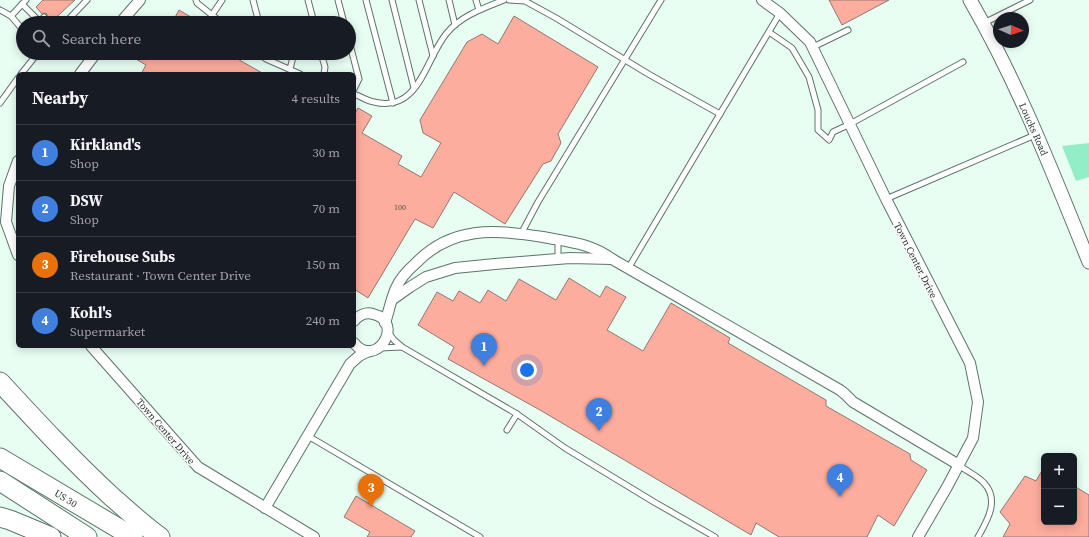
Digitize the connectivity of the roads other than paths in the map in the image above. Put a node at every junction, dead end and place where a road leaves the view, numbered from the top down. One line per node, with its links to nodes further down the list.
1 (26, 0): 21 (lane)
2 (87, 0): 28 (lane)
3 (140, 0): 29 (street)
4 (196, 0): 25 (lane)
5 (222, 0): 25 (lane)
6 (253, 0): 30 (lane)
7 (308, 0): 31 (lane)
8 (338, 0): 32 (lane)
9 (366, 0): 58 (lane)
10 (392, 0): 55 (lane)
11 (419, 0): 39 (lane)
12 (449, 0): 35 (lane)
13 (476, 0): 23 (lane)
14 (504, 0): 23 (lane)
15 (509, 0): 16 (lane)
16 (525, 0): 46 (lane)
17 (661, 0): 46 (lane)
18 (762, 0): 24 (street, Town Center Drive)
19 (970, 0): 34 (street, Loucks Road)
20 (1030, 0): 34 (lane)
21 (22, 4): 26 (lane); 27 (lane)
22 (0, 10): 26 (lane)
23 (479, 10): 35 (lane)
24 (780, 13): 37 (lane); 38 (street, Town Center Drive)
25 (212, 15)
26 (11, 16): 33 (lane)
27 (34, 16)
28 (72, 16)
29 (126, 16)
30 (257, 16)
31 (312, 16)
32 (342, 16)
33 (16, 22)
34 (984, 23): 61 (street, Loucks Road)
35 (455, 25): 39 (lane)
36 (848, 30): 38 (lane)
37 (769, 32): 59 (lane); 60 (lane)
38 (813, 47): 60 (street, Town Center Drive)
39 (433, 56): 55 (lane)
40 (33, 60): 49 (lane)
41 (91, 60): 50 (street)
42 (268, 60): 48 (lane)
43 (292, 60): 48 (lane)
44 (323, 60): 52 (lane)
45 (354, 60): 54 (lane)
46 (624, 60): 59 (lane); 65 (lane)
47 (963, 62): 60 (lane)
48 (290, 69): 51 (lane)
49 (24, 72)
50 (82, 72)
51 (296, 72)
52 (324, 72)
53 (16, 81): 57 (lane)
54 (356, 85)
55 (414, 88): 58 (lane)
56 (356, 95): 58 (lane)
57 (0, 103)
58 (393, 104)
59 (720, 114): 71 (lane)
60 (850, 124): 63 (street, Town Center Drive)
61 (1037, 135): 63 (lane); 70 (street, Loucks Road)
62 (16, 167): 64 (street)
63 (886, 199): 90 (street, Town Center Drive)
64 (4, 227): 67 (street)
65 (521, 234): 66 (street); 72 (street)
66 (558, 240): 68 (lane); 69 (street)
67 (16, 251)
68 (558, 259): 69 (street); 73 (street)
69 (612, 259): 71 (street)
70 (1089, 262)
71 (629, 267): 90 (street)
72 (409, 270): 73 (lane); 74 (street)
73 (417, 283): 74 (street)
74 (391, 302): 76 (street); 78 (street)
75 (356, 312): 76 (lane)
76 (368, 314): 77 (street); 78 (street)
77 (356, 319)
78 (386, 327): 80 (lane); 83 (street)
79 (356, 345): 83 (street)
80 (402, 347): 83 (lane); 86 (lane)
81 (93, 348): 92 (street, Town Center Drive)
82 (352, 348): 84 (street)
83 (374, 349): 84 (street)
84 (350, 364): 88 (street)
85 (0, 382): 97 (highway)
86 (517, 414): 87 (lane); 100 (lane)
87 (507, 430)
88 (308, 436): 92 (street); 99 (lane)
89 (0, 458): 96 (highway, US 30 / US 30)
90 (959, 465): 101 (street, Town Center Drive); 102 (lane)
91 (0, 481): 95 (highway, US 30 / US 30)
92 (265, 508): 98 (street, Town Center Drive)
93 (0, 517): 94 (highway)
94 (51, 537)
95 (87, 537)
96 (133, 537)
97 (160, 537)
98 (314, 537)
99 (480, 537)
100 (715, 537)
101 (918, 537)
102 (978, 537)

